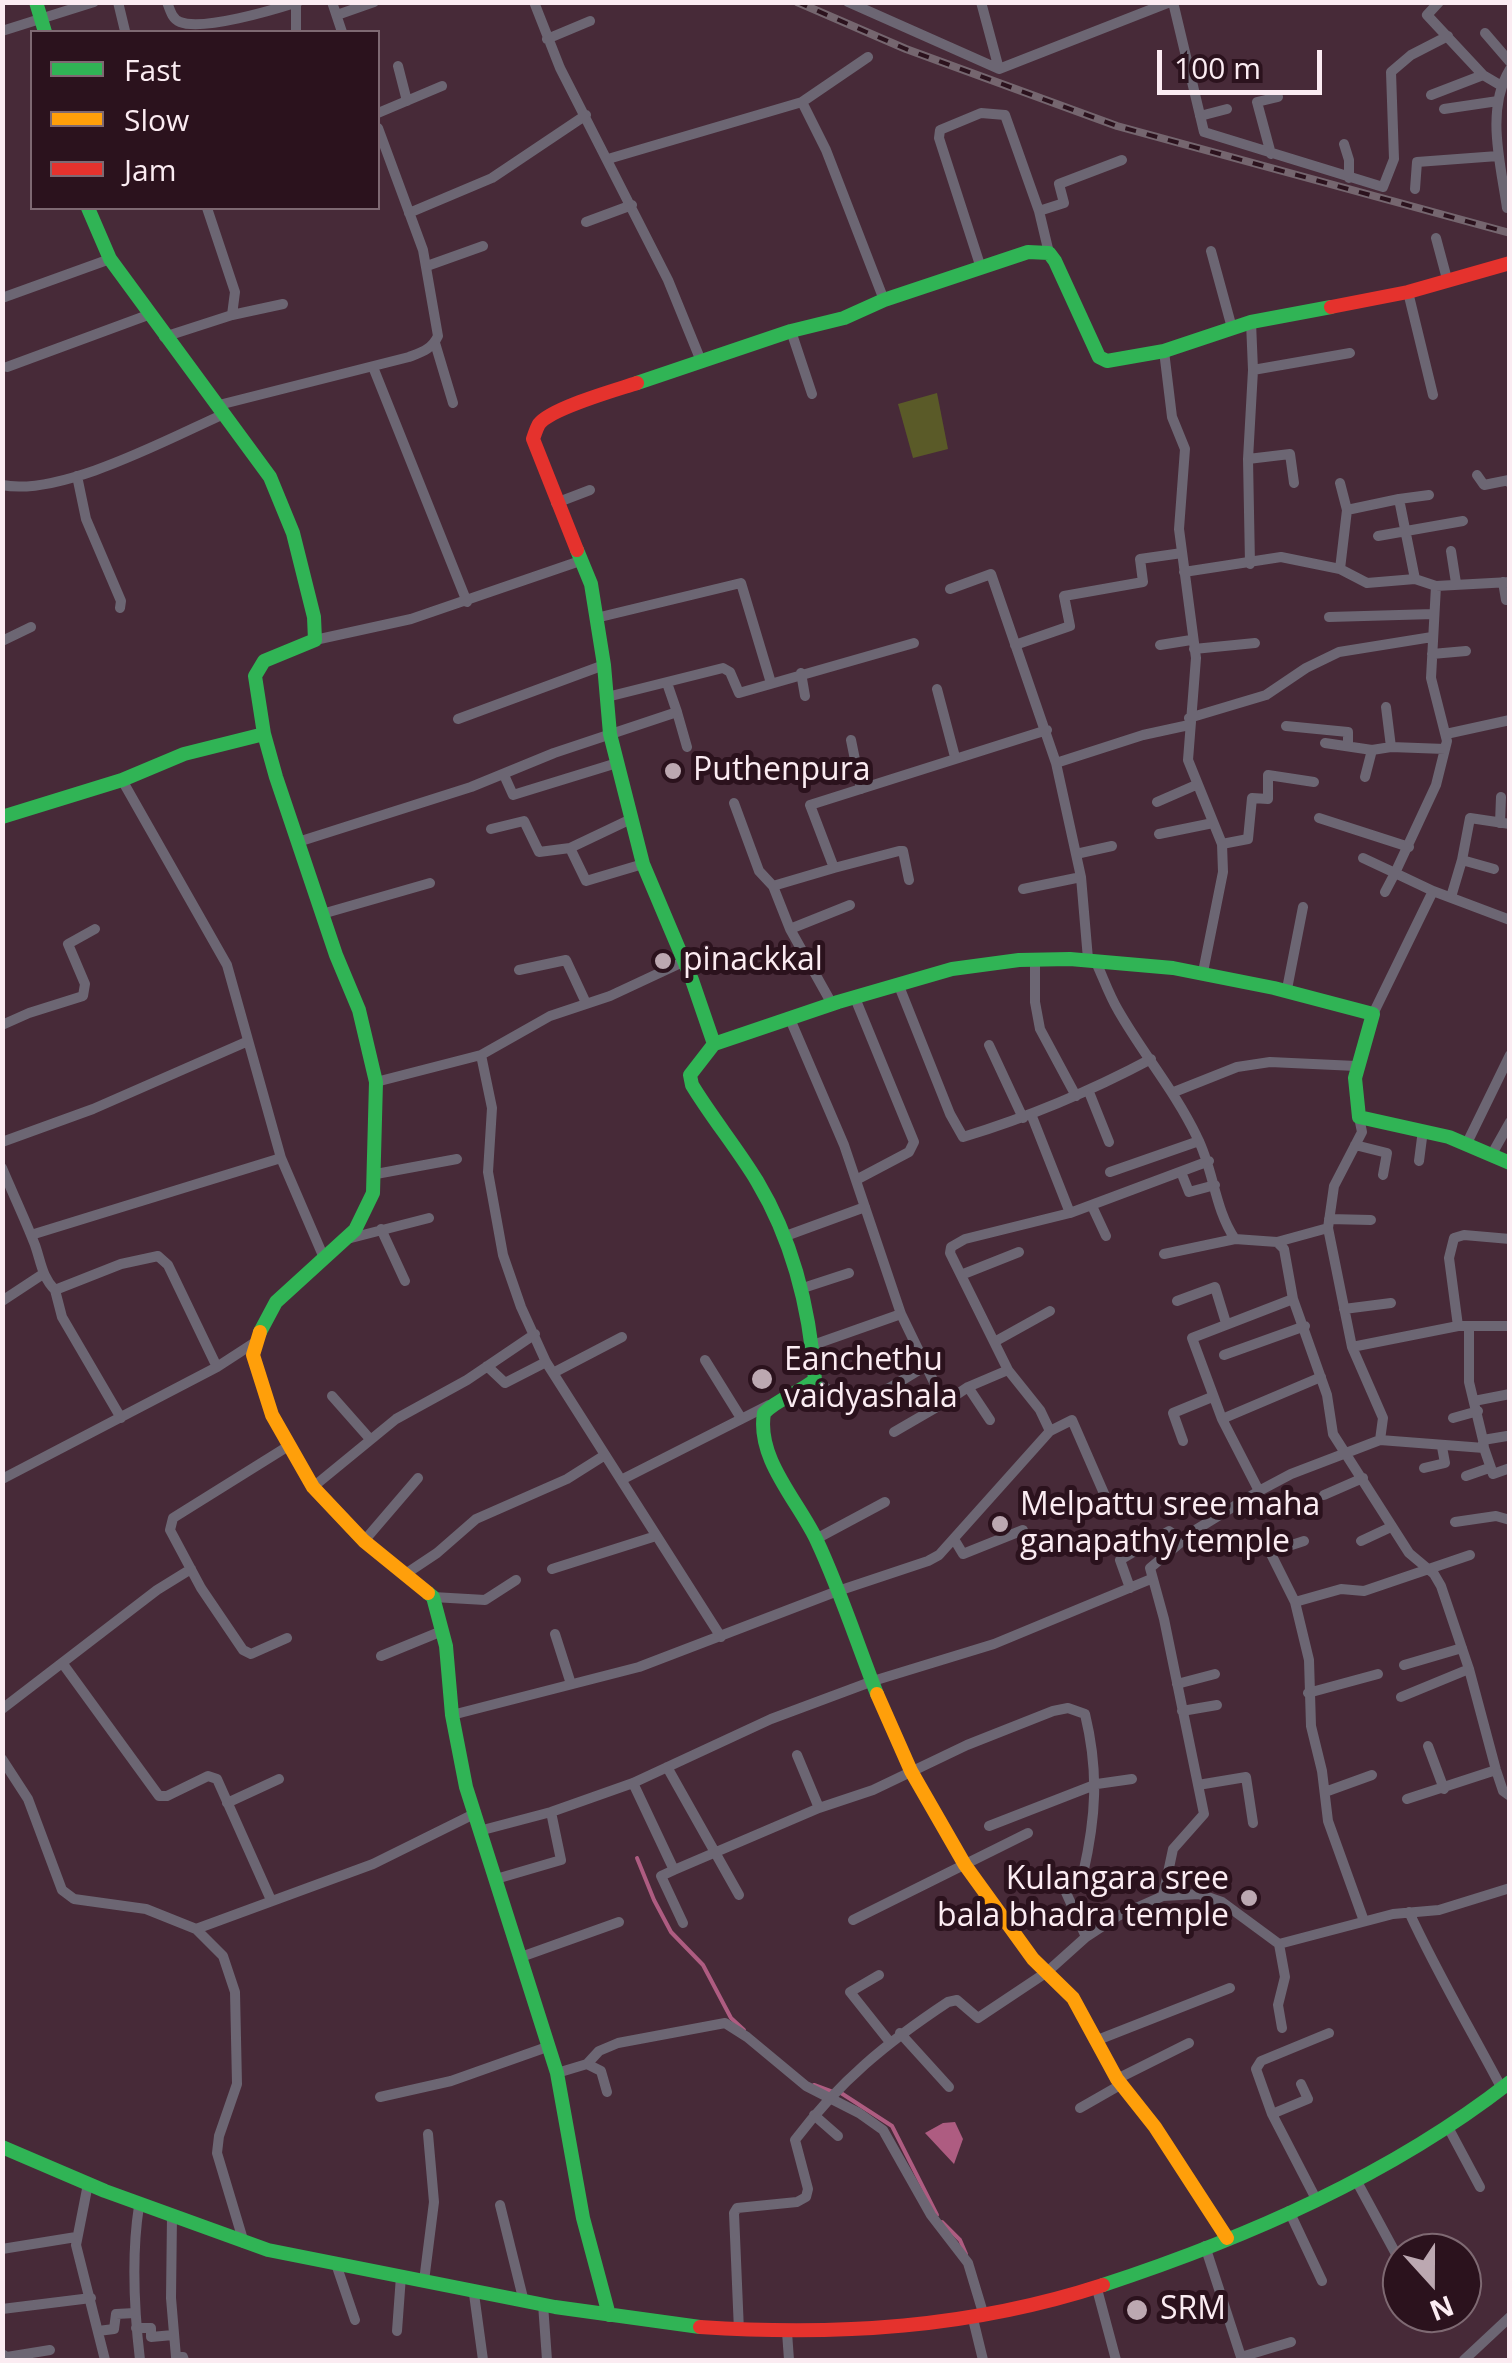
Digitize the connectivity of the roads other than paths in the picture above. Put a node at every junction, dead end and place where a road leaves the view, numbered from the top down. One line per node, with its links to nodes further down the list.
1 (36, 2): 15 (street)
2 (94, 2): 15 (street)
3 (118, 2): 16 (street)
4 (167, 2): 11 (street)
5 (332, 2): 13 (street)
6 (374, 2): 13 (street)
7 (534, 2): 22 (street)
8 (848, 2): 26 (street)
9 (981, 2): 26 (street)
10 (1439, 2): 21 (street)
11 (297, 3): 17 (street)
12 (1165, 4): 26 (street); 39 (street)
13 (337, 15): 18 (street)
14 (590, 21): 22 (street)
15 (43, 26): 19 (street)
16 (125, 30)
17 (296, 30)
18 (341, 30)
19 (2, 31)
20 (1485, 34): 25 (street)
21 (1448, 36): 27 (street); 46 (street)
22 (547, 39): 38 (street)
23 (868, 56): 34 (street)
24 (398, 66): 32 (street)
25 (1510, 66): 28 (street)
26 (1000, 68)
27 (1483, 75): 28 (street); 30 (street)
28 (1500, 85): 33 (street)
29 (442, 86): 32 (street)
30 (1431, 94)
31 (1278, 98): 42 (street)
32 (406, 101): 37 (street)
33 (1498, 101): 36 (street); 43 (street)
34 (802, 102): 44 (street); 68 (street)
35 (1227, 108): 39 (street)
36 (1444, 109)
37 (380, 112)
38 (586, 115): 44 (street); 54 (street)
39 (1200, 116): 42 (street)
40 (380, 133): 54 (street)
41 (1344, 144): 46 (street)
42 (1271, 154): 46 (street)
43 (1498, 156): 47 (street); 50 (street)
44 (608, 160): 49 (street)
45 (1122, 160): 48 (street)
46 (1349, 178)
47 (1415, 189)
48 (1064, 203): 53 (street); 55 (street)
49 (632, 205): 56 (street); 79 (street)
50 (1507, 208)
51 (89, 210): 61 (street)
52 (208, 210): 71 (street)
53 (1039, 211): 60 (street); 64 (street)
54 (409, 213): 63 (street)
55 (1068, 216)
56 (586, 222)
57 (1436, 238): 65 (street)
58 (483, 246): 63 (street)
59 (1212, 251): 73 (street)
60 (1049, 253): 64 (street); 77 (street)
61 (110, 259): 67 (street); 70 (street)
62 (1510, 263): 65 (street)
63 (427, 266): 76 (street)
64 (981, 268): 68 (street)
65 (1447, 278): 66 (street)
66 (1408, 292): 72 (street); 84 (street)
67 (2, 298)
68 (884, 300): 74 (street)
69 (282, 304): 71 (street)
70 (148, 315): 75 (street); 81 (street)
71 (232, 315): 75 (street)
72 (1251, 322): 73 (street); 82 (street)
73 (1232, 328): 77 (street)
74 (791, 331): 79 (street); 83 (street)
75 (164, 337): 86 (street)
76 (435, 342): 80 (street); 85 (street)
77 (1164, 350): 103 (street)
78 (1350, 353): 82 (street)
79 (700, 361): 97 (street)
80 (373, 366): 86 (street); 114 (street)
81 (7, 367)
82 (1253, 370): 87 (street)
83 (812, 394)
84 (1433, 395)
85 (452, 403)
86 (222, 409): 88 (street); 121 (street)
87 (1248, 459): 90 (street); 105 (street)
88 (77, 476): 93 (street); 115 (street)
89 (1477, 476): 92 (street)
90 (1294, 482)
91 (1340, 483): 98 (street)
92 (1510, 483)
93 (2, 485)
94 (590, 490): 97 (street)
95 (1429, 495): 96 (street)
96 (1399, 499): 98 (street); 100 (street)
97 (556, 503): 104 (street)
98 (1348, 510): 106 (street)
99 (1462, 521): 100 (street)
100 (1406, 533): 101 (street); 108 (street)
101 (1378, 536)
102 (1451, 552): 110 (street)
103 (1182, 553): 107 (street); 126 (street)
104 (580, 561): 114 (street); 118 (street)
105 (1250, 564): 106 (street); 107 (street)
106 (1340, 569): 108 (street)
107 (1184, 572): 125 (street)
108 (1416, 579): 111 (street)
109 (1506, 582): 110 (street); 113 (street)
110 (1456, 584): 111 (street)
111 (1436, 586): 116 (street)
112 (950, 589): 126 (street)
113 (1506, 600)
114 (466, 602): 121 (street)
115 (120, 608)
116 (1434, 614): 117 (street); 120 (street)
117 (1329, 617)
118 (596, 618): 130 (street); 132 (street)
119 (31, 627): 122 (street)
120 (1432, 637): 129 (street); 141 (street)
121 (315, 640): 144 (street)
122 (2, 641)
123 (914, 642): 131 (street)
124 (1254, 643): 125 (street)
125 (1192, 644): 127 (street); 141 (street)
126 (1015, 645): 143 (street)
127 (1160, 645)
128 (1466, 651): 129 (street)
129 (1432, 654): 146 (street)
130 (604, 665): 136 (street); 139 (street)
131 (801, 673): 132 (street); 135 (street)
132 (770, 682): 133 (street)
133 (667, 683): 136 (street); 138 (street)
134 (937, 689): 154 (street)
135 (805, 696)
136 (608, 697): 145 (street)
137 (1386, 708): 151 (street)
138 (676, 712): 145 (street); 150 (street)
139 (458, 719)
140 (1510, 720): 146 (street)
141 (1189, 722): 156 (street); 161 (street)
142 (1286, 726): 149 (street)
143 (1047, 730): 154 (street); 156 (street)
144 (264, 734): 159 (street); 173 (street)
145 (610, 734): 155 (street); 157 (street)
146 (1446, 734): 153 (street)
147 (850, 740): 162 (street)
148 (1325, 743): 149 (street)
149 (1348, 744): 152 (street)
150 (687, 747)
151 (1391, 747): 152 (street); 153 (street)
152 (1372, 750): 158 (street)
153 (1446, 750): 176 (street)
154 (955, 757): 162 (street)
155 (617, 763): 157 (street); 168 (street)
156 (1056, 764): 178 (street)
157 (504, 775): 173 (street)
158 (1365, 777)
159 (122, 780): 166 (street); 212 (street)
160 (1314, 782): 174 (street)
161 (1196, 785): 164 (street); 169 (street)
162 (861, 789): 182 (street)
163 (1500, 797): 170 (street)
164 (1157, 802)
165 (734, 803): 188 (street)
166 (2, 818)
167 (1320, 818): 176 (street)
168 (632, 820): 177 (street); 181 (street)
169 (1213, 824): 172 (street); 174 (street)
170 (1504, 824): 180 (street)
171 (491, 829): 177 (street)
172 (1159, 834)
173 (298, 842): 195 (street)
174 (1222, 844): 203 (street)
175 (1112, 846): 178 (street)
176 (1409, 847): 184 (street)
177 (570, 848): 181 (street)
178 (1076, 854): 185 (street)
179 (1363, 858): 184 (street)
180 (1462, 860): 183 (street); 192 (street)
181 (643, 864): 201 (street)
182 (834, 868): 186 (street); 188 (street)
183 (1494, 869)
184 (1395, 873): 190 (street); 191 (street)
185 (1081, 877): 189 (street); 200 (street)
186 (910, 880)
187 (430, 883): 195 (street)
188 (773, 886): 197 (street)
189 (1023, 890)
190 (1386, 892)
191 (1432, 892): 192 (street); 209 (street)
192 (1450, 898): 196 (street)
193 (850, 905): 197 (street)
194 (1303, 907): 205 (street)
195 (322, 914): 219 (street)
196 (1510, 920)
197 (790, 928): 208 (street)
198 (95, 930): 211 (street)
199 (1035, 958): 200 (street); 204 (street); 222 (street)
200 (1092, 960): 203 (street); 217 (street)
201 (685, 961): 207 (street); 213 (street)
202 (519, 970): 207 (street)
203 (1203, 972): 205 (street)
204 (899, 986): 206 (street); 223 (street)
205 (1287, 989): 209 (street)
206 (855, 998): 208 (street); 243 (street)
207 (586, 1003): 215 (street)
208 (832, 1004): 210 (street)
209 (1373, 1014): 218 (street)
210 (790, 1018): 213 (street); 243 (street)
211 (2, 1025)
212 (246, 1042): 228 (street); 233 (street)
213 (714, 1044): 254 (street)
214 (988, 1046): 223 (street)
215 (481, 1055): 219 (street); 279 (street)
216 (1510, 1055): 230 (street)
217 (1151, 1059): 220 (street); 221 (street)
218 (1356, 1066): 221 (street); 224 (street)
219 (376, 1082): 241 (street)
220 (1089, 1092): 222 (street); 229 (street)
221 (1174, 1092): 227 (street)
222 (1076, 1096): 223 (street)
223 (1027, 1116): 247 (street)
224 (1359, 1117): 226 (street); 231 (street)
225 (1510, 1122): 232 (street)
226 (1424, 1130): 230 (street); 236 (street)
227 (1199, 1141): 235 (street); 239 (street)
228 (2, 1142)
229 (1109, 1142)
230 (1467, 1143): 232 (street)
231 (1356, 1146): 242 (street); 250 (street)
232 (1492, 1154): 237 (street)
233 (281, 1158): 252 (street); 261 (street)
234 (456, 1159): 241 (street)
235 (1209, 1161): 240 (street); 244 (street)
236 (1419, 1162)
237 (1510, 1163)
238 (2, 1168): 252 (street)
239 (1110, 1172)
240 (1180, 1172): 244 (street); 246 (street)
241 (376, 1174): 255 (street)
242 (1383, 1174)
243 (856, 1180): 245 (street)
244 (1215, 1185): 256 (street)
245 (865, 1206): 254 (street); 274 (street)
246 (1092, 1206): 247 (street); 253 (street)
247 (1070, 1214): 264 (street)
248 (429, 1218): 251 (street)
249 (1370, 1220): 250 (street)
250 (1328, 1224): 258 (street); 272 (street)
251 (381, 1228): 255 (street); 265 (street)
252 (30, 1235): 263 (street)
253 (1106, 1236)
254 (783, 1237): 266 (street)
255 (345, 1239): 261 (street)
256 (1235, 1239): 258 (street); 260 (street)
257 (1510, 1239): 277 (street)
258 (1277, 1242): 268 (street)
259 (1019, 1252): 264 (street)
260 (1164, 1254)
261 (324, 1258): 282 (street)
262 (850, 1272): 266 (street)
263 (43, 1274): 267 (street); 269 (street)
264 (961, 1275): 281 (street)
265 (405, 1280)
266 (800, 1289): 283 (street)
267 (55, 1290): 288 (street); 301 (street)
268 (1293, 1298): 275 (street); 276 (street)
269 (2, 1301)
270 (1176, 1301): 275 (street)
271 (1391, 1303): 272 (street)
272 (1344, 1309): 284 (street)
273 (1050, 1311): 281 (street)
274 (901, 1314): 283 (street); 289 (street)
275 (1226, 1323): 297 (street)
276 (1305, 1326): 285 (street); 292 (street)
277 (1464, 1326): 278 (street); 284 (street); 300 (street)
278 (1510, 1326)
279 (534, 1334): 287 (street); 290 (street)
280 (622, 1338): 290 (street)
281 (996, 1341): 291 (street)
282 (254, 1343): 288 (street); 313 (street)
283 (813, 1345): 293 (street)
284 (1352, 1347): 310 (street)
285 (1224, 1354)
286 (705, 1360): 302 (street)
287 (487, 1366): 290 (street); 309 (street)
288 (217, 1367): 301 (street)
289 (924, 1367): 293 (street); 298 (street)
290 (549, 1368): 316 (street)
291 (1008, 1370): 294 (street); 306 (street)
292 (1321, 1377): 304 (street); 315 (street)
293 (815, 1380): 299 (street)
294 (968, 1387): 298 (street); 305 (street)
295 (1510, 1394): 300 (street)
296 (332, 1396): 309 (street)
297 (1212, 1397): 304 (street); 311 (street)
298 (944, 1403): 307 (street)
299 (774, 1404): 302 (street); 335 (street)
300 (1476, 1406): 303 (street); 312 (street)
301 (122, 1418): 324 (street)
302 (741, 1418): 322 (street)
303 (1454, 1418)
304 (1222, 1419): 326 (street)
305 (990, 1420)
306 (1050, 1431): 328 (street); 336 (street)
307 (894, 1432)
308 (1508, 1436): 312 (street)
309 (370, 1439): 325 (street)
310 (1380, 1440): 314 (street); 315 (street)
311 (1183, 1441)
312 (1484, 1444): 314 (street); 318 (street)
313 (290, 1445): 325 (street); 344 (street)
314 (1442, 1447): 317 (street)
315 (1344, 1454): 323 (street); 326 (street)
316 (605, 1456): 322 (street); 345 (street)
317 (1424, 1468)
318 (1489, 1468): 319 (street); 320 (street)
319 (1510, 1468)
320 (1466, 1476)
321 (418, 1478): 338 (street)
322 (622, 1478): 334 (street)
323 (1363, 1478): 327 (street); 332 (street)
324 (2, 1479)
325 (313, 1488): 338 (street)
326 (1259, 1491): 337 (street)
327 (1324, 1494)
328 (1106, 1498)
329 (885, 1502): 335 (street)
330 (1510, 1520): 331 (street)
331 (1454, 1522)
332 (1391, 1527): 340 (street); 342 (street)
333 (1024, 1530): 336 (street)
334 (656, 1536): 343 (street); 354 (street)
335 (816, 1539): 349 (street)
336 (954, 1539): 349 (street)
337 (1182, 1540): 346 (street); 348 (street)
338 (364, 1541): 345 (street)
339 (1304, 1541): 351 (street)
340 (1361, 1541)
341 (1470, 1554): 342 (street)
342 (1427, 1568): 351 (street); 356 (street)
343 (552, 1569)
344 (191, 1570): 355 (street); 358 (street)
345 (407, 1572): 350 (street)
346 (1151, 1579): 348 (street); 365 (street)
347 (516, 1580): 350 (street)
348 (1130, 1588): 363 (street)
349 (836, 1592): 354 (street); 363 (street)
350 (433, 1597): 352 (street)
351 (1295, 1602): 366 (street)
352 (442, 1631): 357 (street); 371 (street)
353 (555, 1634): 364 (street)
354 (721, 1637): 364 (street)
355 (287, 1638)
356 (1462, 1648): 359 (street); 360 (street)
357 (381, 1656)
358 (63, 1664): 369 (street); 388 (street)
359 (1404, 1665)
360 (1469, 1669): 367 (street); 376 (street)
361 (1215, 1674): 365 (street)
362 (1378, 1674): 366 (street)
363 (873, 1681): 375 (street); 377 (street)
364 (572, 1684): 371 (street)
365 (1177, 1684): 370 (street)
366 (1308, 1692): 385 (street)
367 (1402, 1697)
368 (1217, 1705): 370 (street)
369 (2, 1708)
370 (1182, 1711): 383 (street)
371 (452, 1715): 391 (street)
372 (1428, 1746): 384 (street)
373 (797, 1755): 389 (street)
374 (2, 1759): 409 (street)
375 (667, 1767): 381 (street); 396 (street)
376 (1496, 1770): 384 (street); 386 (street)
377 (911, 1772): 382 (street); 389 (street); 397 (street)
378 (1372, 1775): 385 (street)
379 (1132, 1778): 382 (street)
380 (279, 1779): 388 (street)
381 (633, 1782): 390 (street); 398 (street)
382 (1097, 1784): 393 (street); 410 (street)
383 (1198, 1785): 392 (street); 402 (street)
384 (1444, 1789): 387 (street)
385 (1326, 1792): 406 (street)
386 (1510, 1796)
387 (1407, 1799)
388 (228, 1803): 403 (street)
389 (819, 1808): 396 (street)
390 (550, 1812): 394 (street); 399 (street)
391 (476, 1814): 394 (street); 403 (street)
392 (1253, 1823)
393 (988, 1826)
394 (479, 1831): 399 (street)
395 (1028, 1833): 397 (street)
396 (713, 1853): 398 (street); 401 (street)
397 (966, 1866): 405 (street); 413 (street)
398 (674, 1870): 408 (street)
399 (496, 1880): 412 (street)
400 (1510, 1888): 404 (street)
401 (738, 1895)
402 (1164, 1896): 410 (street); 411 (street)
403 (270, 1900): 409 (street)
404 (1409, 1912): 406 (street); 427 (street)
405 (853, 1920)
406 (1364, 1921): 411 (street)
407 (619, 1922): 412 (street)
408 (683, 1924)
409 (196, 1929): 450 (street)
410 (1086, 1937): 413 (street)
411 (1279, 1944): 416 (street)
412 (521, 1957): 422 (street)
413 (1047, 1972): 418 (street); 420 (street)
414 (878, 1975): 419 (street)
415 (1230, 1988): 420 (street)
416 (1282, 2028)
417 (1329, 2033): 433 (street)
418 (900, 2034): 419 (street); 428 (street)
419 (889, 2041): 431 (street)
420 (1096, 2042): 425 (street)
421 (1189, 2043): 425 (street)
422 (548, 2047): 424 (street); 430 (street)
423 (587, 2064): 424 (street); 429 (street); 431 (street)
424 (557, 2073): 464 (street)
425 (1120, 2082): 432 (street); 449 (street)
426 (1301, 2084): 433 (street)
427 (1506, 2086): 435 (street)
428 (948, 2087)
429 (607, 2092)
430 (380, 2097)
431 (830, 2098): 434 (street); 465 (street)
432 (1080, 2108)
433 (1272, 2114): 442 (street)
434 (814, 2115): 437 (street); 470 (street)
435 (1450, 2129): 439 (street); 441 (street)
436 (428, 2134): 456 (street)
437 (838, 2136)
438 (2, 2147): 440 (street)
439 (1356, 2180): 442 (street); 447 (street)
440 (88, 2184): 444 (street); 448 (street)
441 (1480, 2187)
442 (1316, 2199): 445 (street)
443 (500, 2205): 460 (street)
444 (140, 2206): 446 (street); 463 (street)
445 (1289, 2211): 449 (street); 455 (street)
446 (172, 2216): 450 (street); 473 (street)
447 (1385, 2233)
448 (76, 2238): 452 (street); 459 (street)
449 (1228, 2238): 451 (street)
450 (244, 2243): 453 (street)
451 (1205, 2246): 457 (street); 477 (street)
452 (2, 2249)
453 (336, 2263): 454 (street); 467 (street)
454 (400, 2276): 456 (street); 471 (street)
455 (1322, 2281)
456 (424, 2282): 458 (street)
457 (1098, 2288): 465 (street); 485 (street)
458 (474, 2294): 460 (street); 481 (street)
459 (91, 2298): 462 (street); 469 (street)
460 (524, 2302): 461 (street)
461 (543, 2304): 464 (street); 482 (street)
462 (2, 2309)
463 (135, 2313): 468 (street); 469 (street)
464 (610, 2315): 470 (street)
465 (978, 2317): 472 (street); 484 (street)
466 (1510, 2317): 486 (street)
467 (355, 2320)
468 (136, 2328): 473 (street); 479 (street)
469 (98, 2330): 478 (street)
470 (739, 2330): 472 (street)
471 (398, 2331)
472 (787, 2332): 483 (street)
473 (173, 2335): 480 (street)
474 (1291, 2342): 477 (street)
475 (50, 2350): 476 (street)
476 (2, 2354)
477 (1242, 2359)
478 (104, 2360)
479 (140, 2360)
480 (184, 2360)
481 (482, 2360)
482 (547, 2360)
483 (789, 2360)
484 (983, 2360)
485 (1116, 2360)
486 (1464, 2360)

